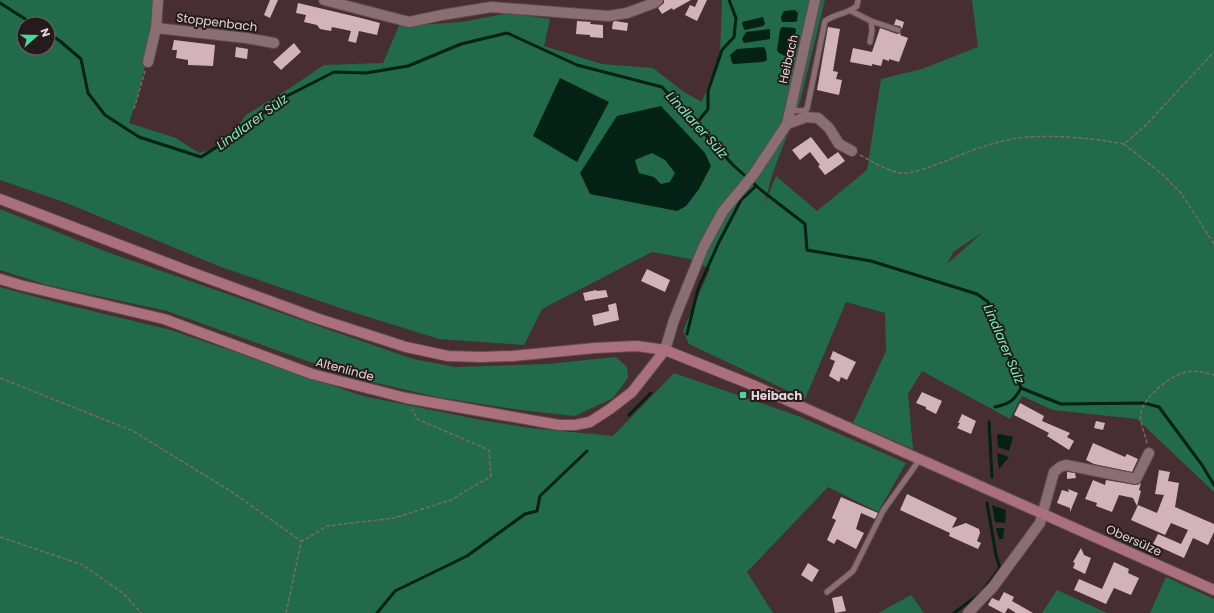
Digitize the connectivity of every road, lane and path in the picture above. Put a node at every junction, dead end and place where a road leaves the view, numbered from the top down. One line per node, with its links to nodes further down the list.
1 (158, 0): 8 (street)
2 (324, 0): 3 (street)
3 (658, 0)
4 (815, 0): 15 (street, Heibach)
5 (858, 0): 6 (lane)
6 (851, 11): 7 (lane); 15 (lane)
7 (872, 21): 9 (lane); 10 (lane)
8 (156, 28): 11 (street, Stoppenbach); 13 (street)
9 (898, 30)
10 (870, 42)
11 (274, 43)
12 (1214, 52): 17 (path)
13 (148, 62): 14 (path)
14 (134, 109)
15 (789, 109): 16 (street, Heibach)
16 (787, 124): 18 (street); 22 (street, Heibach)
17 (1124, 144): 18 (path); 20 (path)
18 (852, 151)
19 (0, 199): 22 (main road, Obersülze)
20 (1214, 244)
21 (0, 279): 25 (main road, Altenlinde)
22 (665, 350): 25 (main road, Altenlinde); 27 (main road, Obersülze)
23 (1214, 375): 26 (path)
24 (0, 378): 30 (path)
25 (406, 398): 30 (path)
26 (1149, 453): 28 (street)
27 (920, 459): 28 (main road, Obersülze); 32 (lane)
28 (1043, 513): 31 (main road, Obersülze); 35 (street)
29 (0, 537): 33 (path)
30 (302, 542): 34 (path)
31 (1214, 590)
32 (827, 592)
33 (141, 613)
34 (286, 613)
35 (968, 613)

